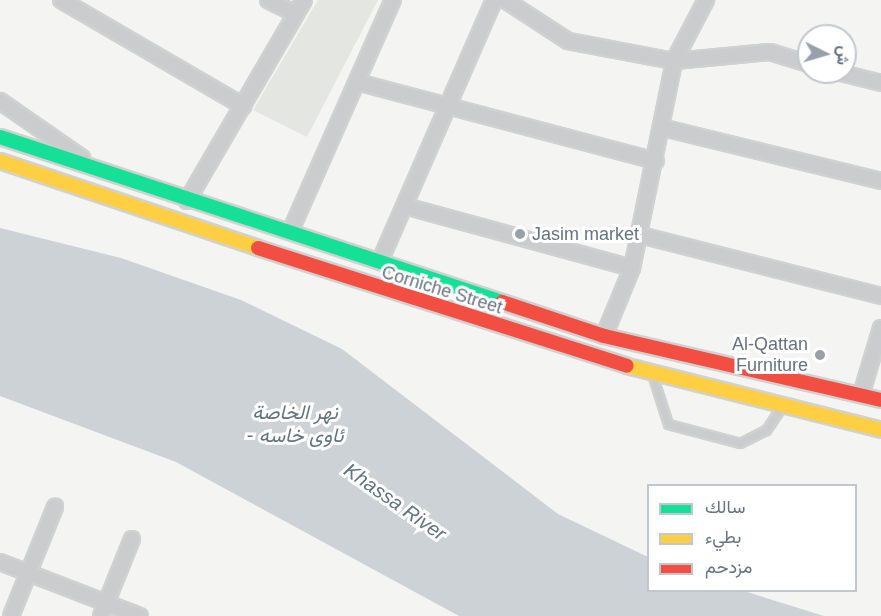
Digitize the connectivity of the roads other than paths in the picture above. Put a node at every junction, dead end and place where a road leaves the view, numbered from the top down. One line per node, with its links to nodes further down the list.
1 (61, 0): 15 (street)
2 (268, 0): 8 (street)
3 (304, 0): 8 (street)
4 (393, 0): 12 (street)
5 (494, 0): 16 (street)
6 (505, 0): 10 (street)
7 (706, 0): 10 (street)
8 (296, 14): 15 (street)
9 (797, 60): 10 (street)
10 (674, 61): 17 (street)
11 (857, 77): 13 (street)
12 (357, 82): 16 (street); 25 (street)
13 (881, 83)
14 (0, 101): 21 (street)
15 (243, 106): 23 (street)
16 (451, 107): 20 (street); 24 (street)
17 (664, 128): 20 (street); 22 (street)
18 (0, 137): 21 (main road, Corniche Street)
19 (0, 160): 34 (main road, Corniche Street)
20 (656, 161): 26 (street)
21 (102, 172): 23 (main road, Corniche Street)
22 (881, 181)
23 (187, 201): 25 (main road, Corniche Street)
24 (405, 206): 27 (street); 28 (street)
25 (290, 232): 27 (main road, Corniche Street)
26 (640, 235): 28 (street); 29 (street)
27 (380, 261): 31 (main road, Corniche Street)
28 (632, 268): 31 (street)
29 (881, 296)
30 (881, 328): 36 (street)
31 (604, 336): 32 (main road, Corniche Street)
32 (713, 361): 33 (main road, Corniche Street); 35 (main road)
33 (762, 372): 36 (main road, Corniche Street); 37 (main road)
34 (652, 374): 35 (main road, Corniche Street); 39 (lane)
35 (707, 388): 37 (main road, Corniche Street)
36 (861, 395): 38 (main road, Corniche Street)
37 (756, 400): 39 (main road, Corniche Street)
38 (881, 400)
39 (782, 407): 40 (main road, Corniche Street)
40 (881, 430)
41 (55, 507): 44 (street)
42 (132, 539): 45 (street)
43 (0, 562): 44 (street)
44 (27, 574): 45 (street); 46 (street)
45 (104, 610): 47 (street)
46 (11, 616)
47 (140, 616)

